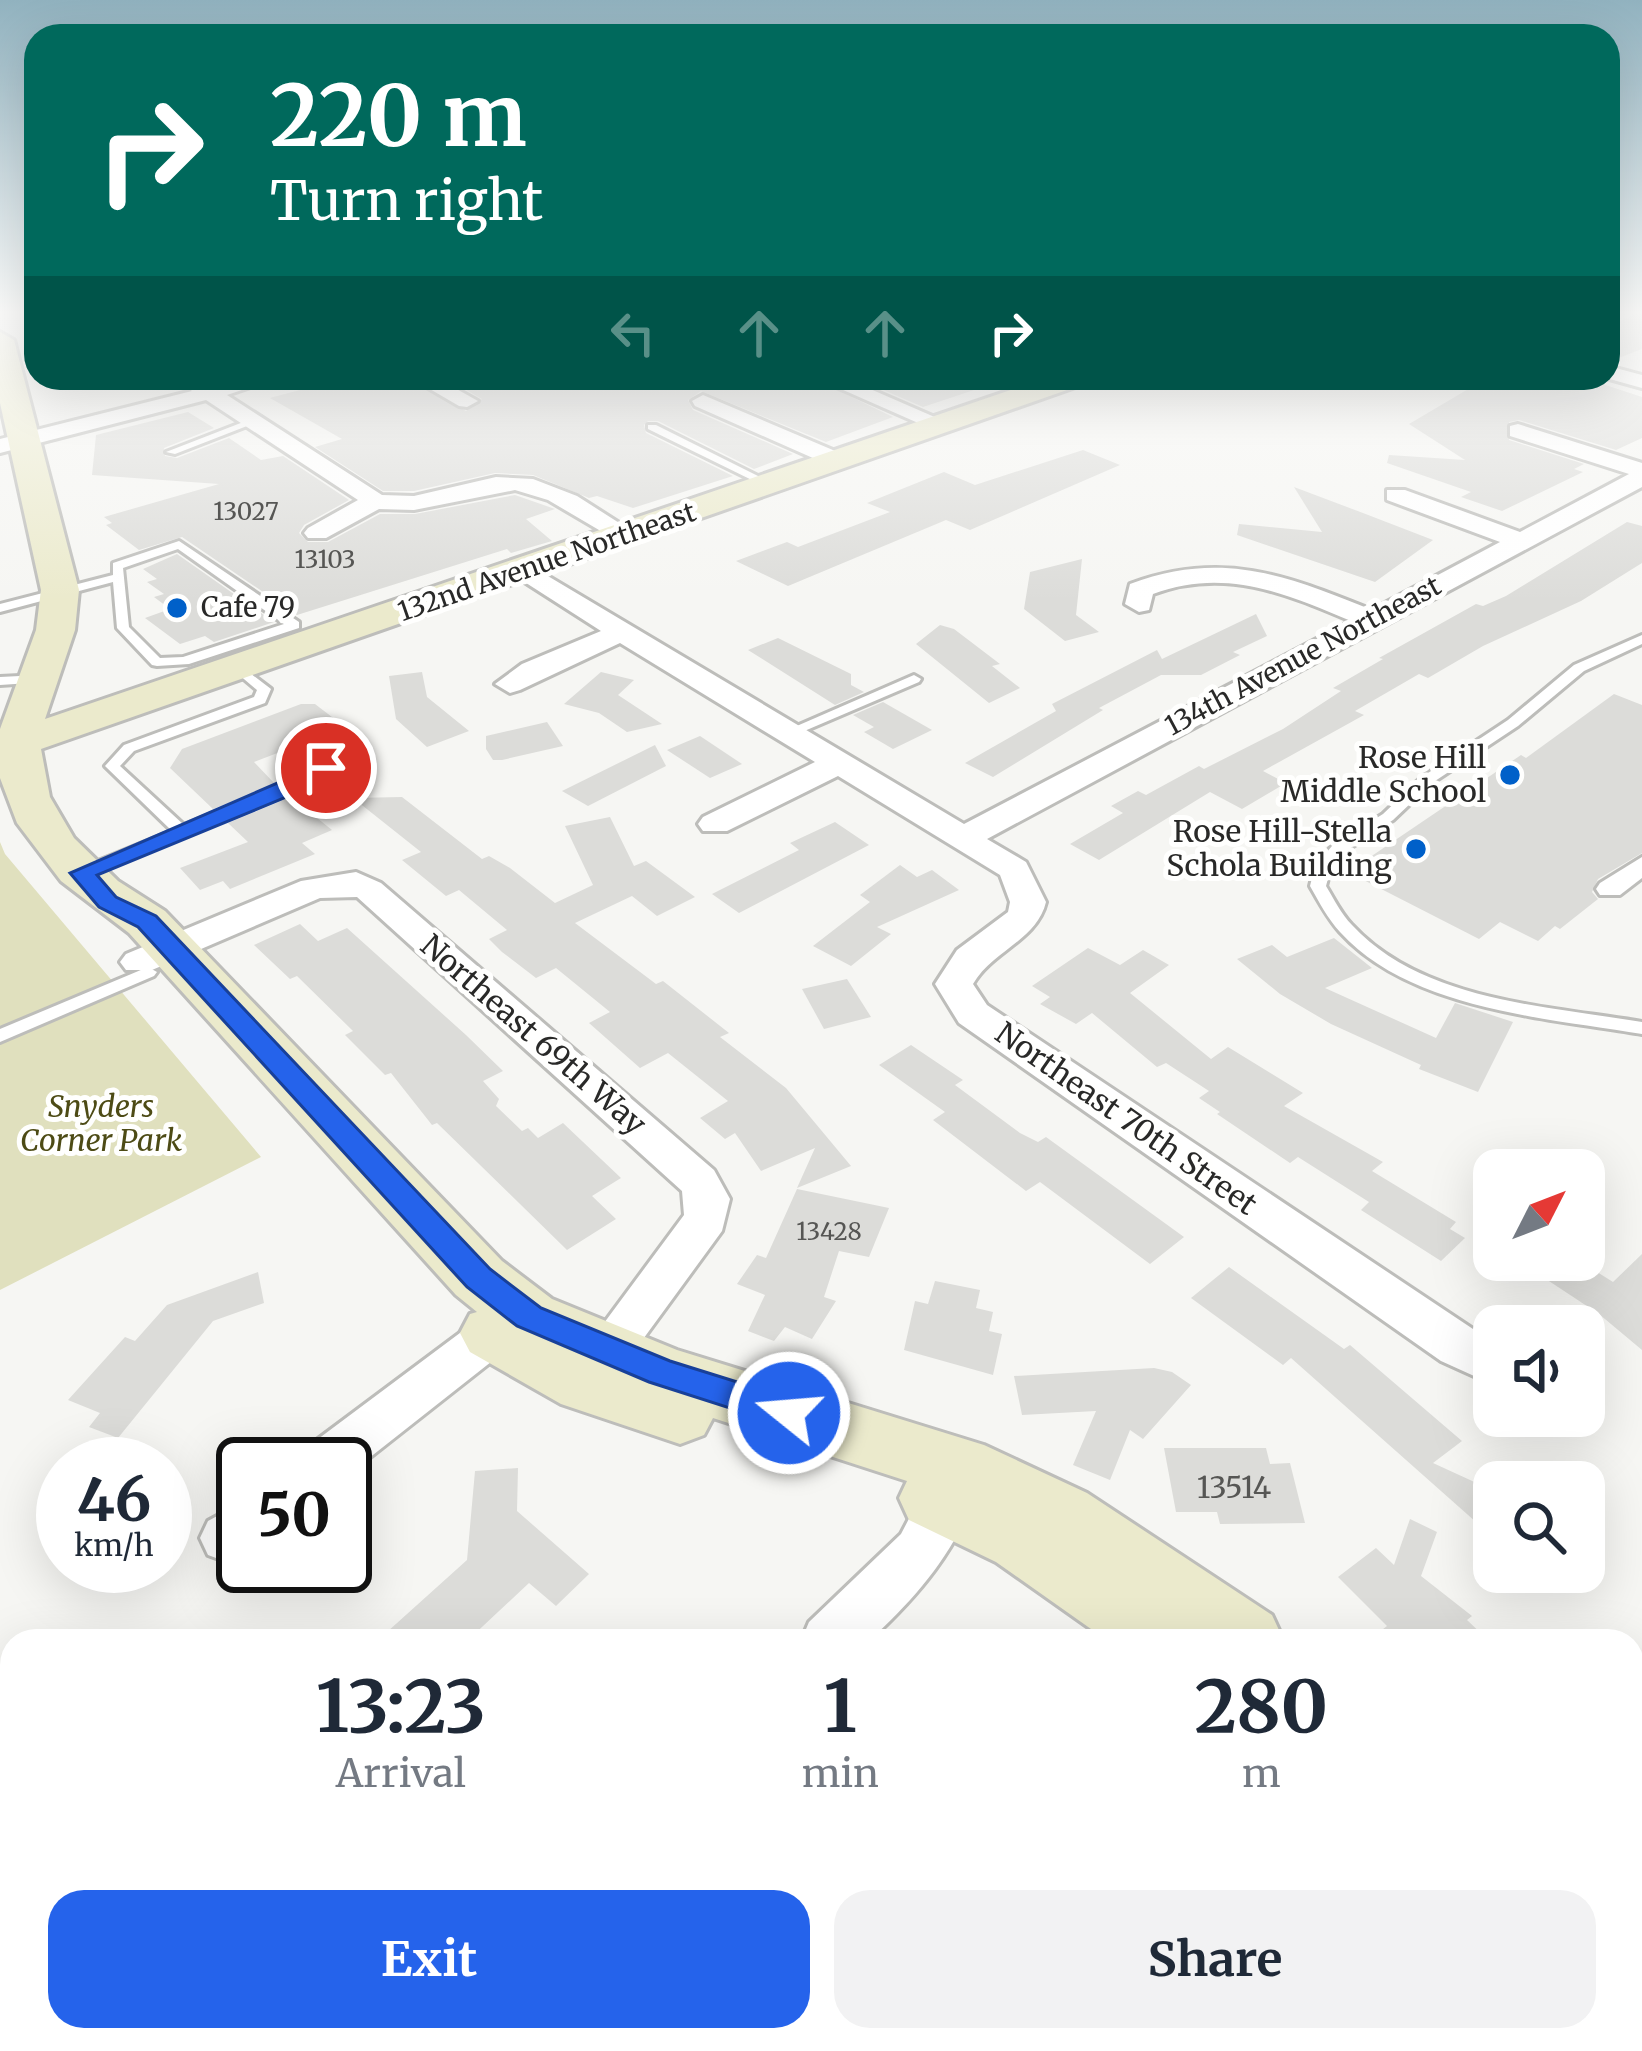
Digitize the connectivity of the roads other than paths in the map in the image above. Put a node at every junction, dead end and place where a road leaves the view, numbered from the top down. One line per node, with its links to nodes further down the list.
1 (7, 410): 11 (main road)
2 (143, 410): 11 (street)
3 (237, 410): 7 (street)
4 (723, 410): 13 (street)
5 (904, 410): 8 (street)
6 (980, 410): 8 (main road, 132nd Avenue Northeast)
7 (255, 421): 12 (lane); 17 (street)
8 (942, 425): 13 (main road, 132nd Avenue Northeast)
9 (652, 427): 15 (lane)
10 (1517, 431): 14 (street)
11 (11, 443): 23 (main road)
12 (171, 452)
13 (839, 461): 15 (main road, 132nd Avenue Northeast)
14 (1642, 474): 20 (street, 134th Avenue Northeast)
15 (770, 485): 19 (main road, 132nd Avenue Northeast)
16 (1396, 495): 20 (street)
17 (375, 501): 18 (street); 19 (street)
18 (317, 533)
19 (625, 535): 21 (main road, 132nd Avenue Northeast)
20 (1521, 541): 26 (street, 134th Avenue Northeast)
21 (522, 572): 27 (main road, 132nd Avenue Northeast); 28 (street, Northeast 70th Street)
22 (119, 577): 23 (lane); 27 (lane); 27 (lane)
23 (60, 590): 25 (lane); 32 (main road)
24 (1139, 604): 26 (street)
25 (0, 608)
26 (1371, 619): 41 (street, 134th Avenue Northeast)
27 (305, 633): 30 (main road, 132nd Avenue Northeast)
28 (621, 633): 33 (street); 35 (street, Northeast 70th Street)
29 (1642, 639): 46 (lane)
30 (238, 668): 34 (main road, 132nd Avenue Northeast); 40 (lane)
31 (914, 679): 35 (lane)
32 (25, 682): 34 (main road); 36 (main road)
33 (510, 684)
34 (102, 714): 36 (main road, 132nd Avenue Northeast)
35 (790, 732): 38 (street, Northeast 70th Street)
36 (20, 742): 43 (main road)
37 (358, 750): 40 (lane)
38 (841, 763): 39 (street); 41 (street, Northeast 70th Street)
39 (715, 824)
40 (181, 831): 43 (lane)
41 (965, 838): 49 (street, Northeast 70th Street)
42 (1642, 865): 44 (street)
43 (95, 887): 45 (main road)
44 (1642, 898)
45 (153, 961): 47 (lane); 48 (main road); 50 (main road); 50 (street, Northeast 69th Way)
46 (1642, 1028)
47 (0, 1036)
48 (493, 1334): 50 (main road); 51 (street)
49 (1473, 1354)
50 (595, 1367): 52 (main road)
51 (359, 1437)
52 (954, 1485): 53 (street); 54 (main road); 55 (main road)
53 (843, 1629)
54 (1154, 1629)
55 (1227, 1629)

